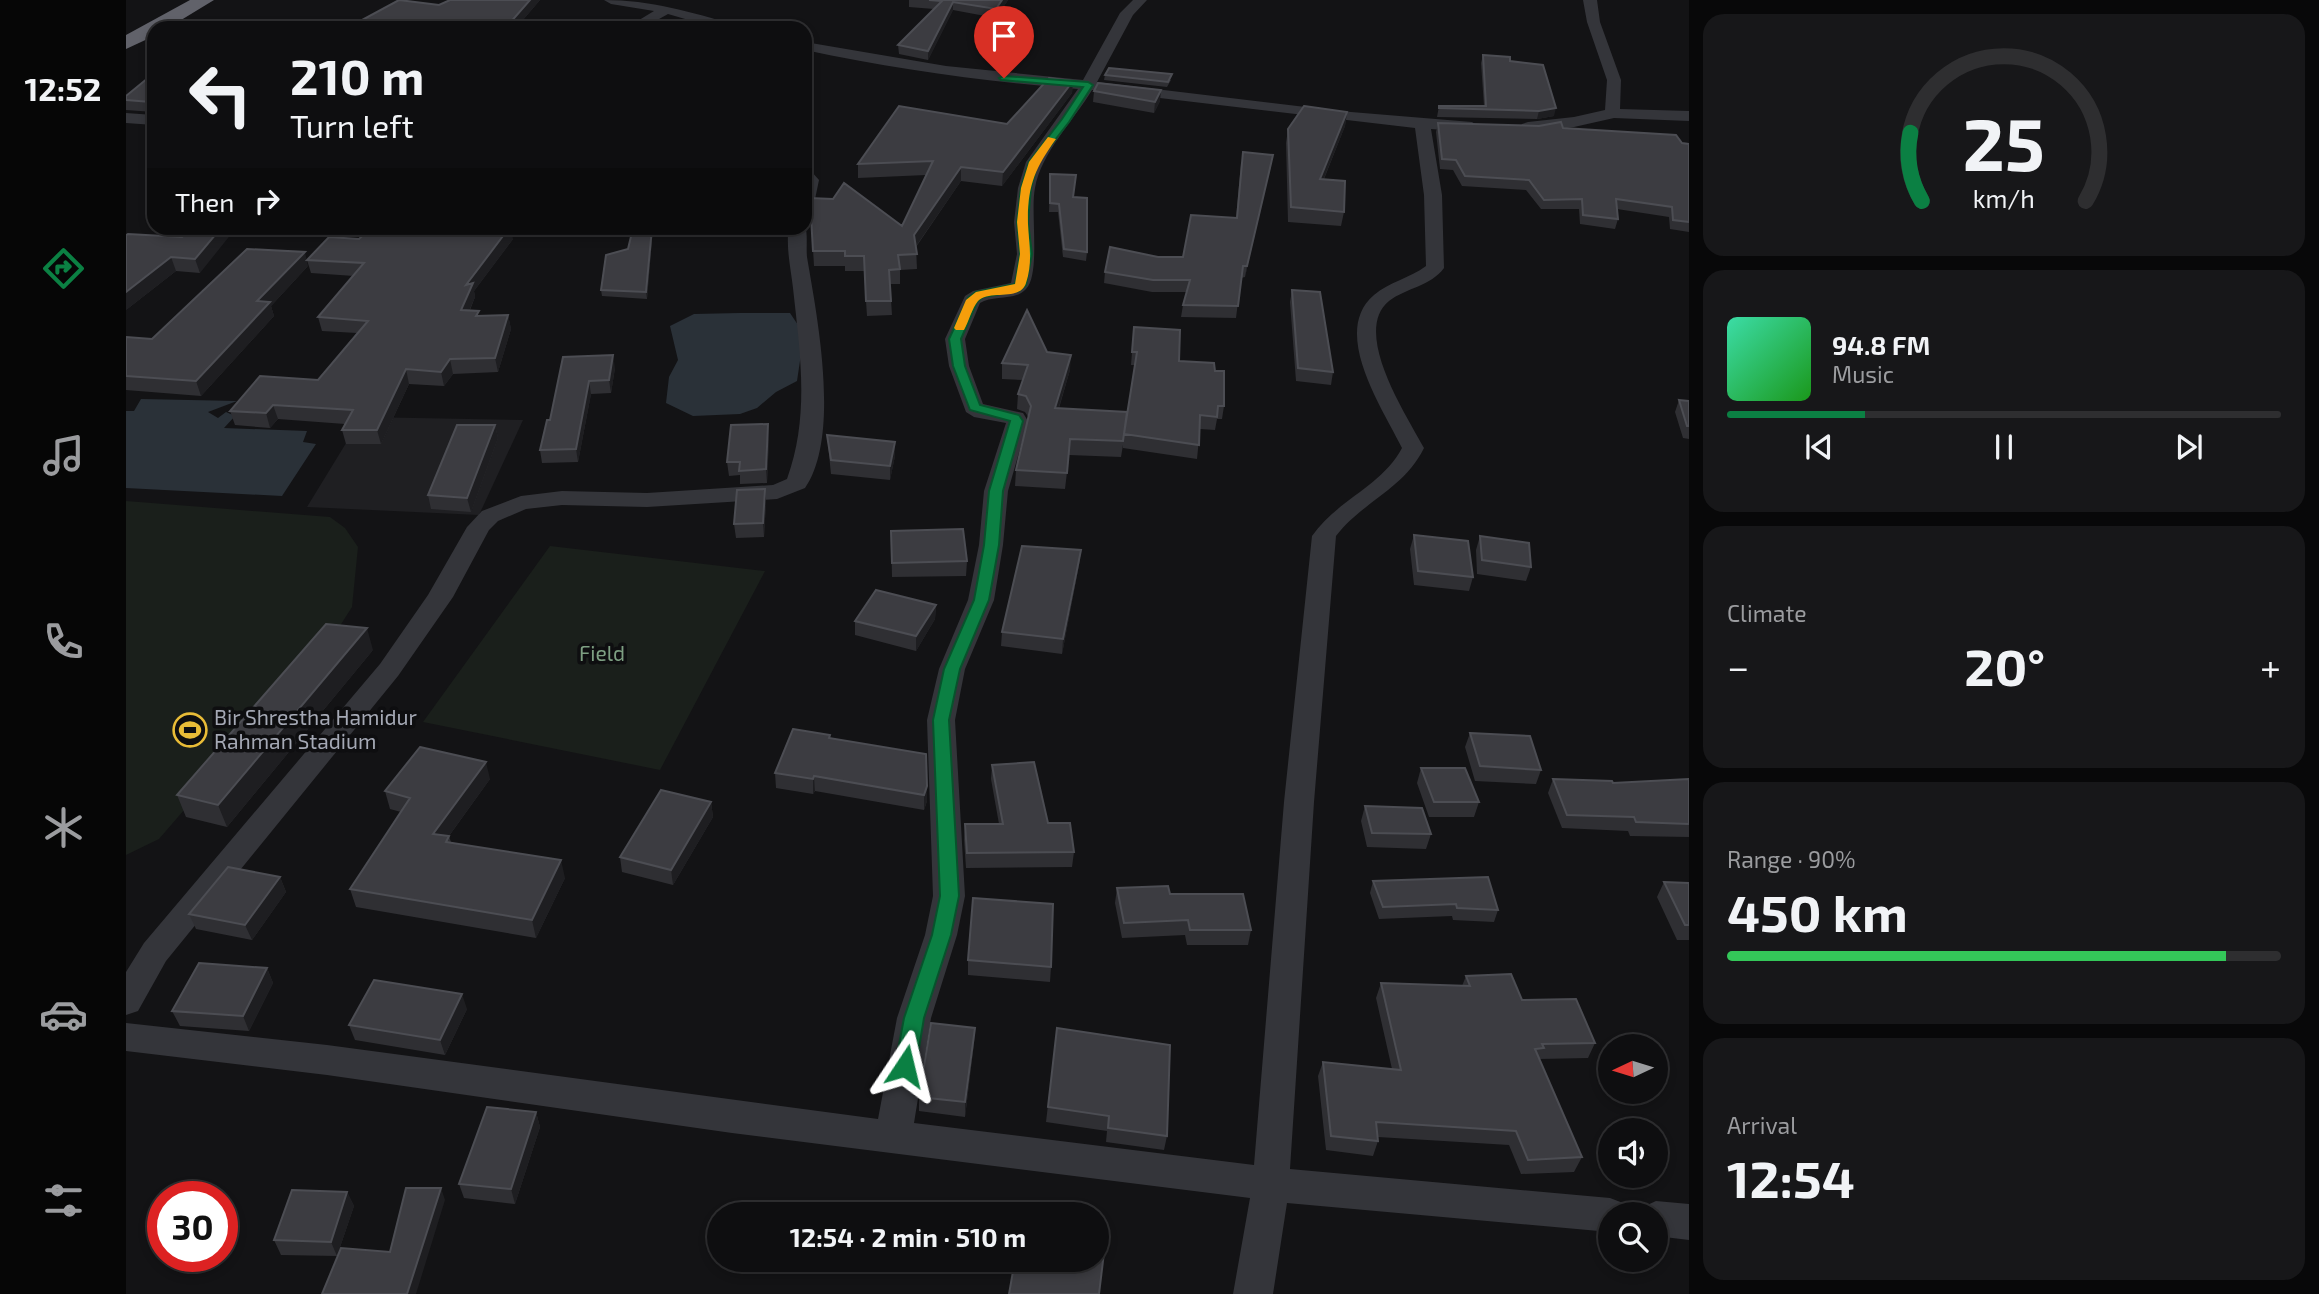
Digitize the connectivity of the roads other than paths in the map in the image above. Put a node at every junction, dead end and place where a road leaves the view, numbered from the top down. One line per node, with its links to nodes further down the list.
1 (204, 0): 6 (highway)
2 (611, 0): 5 (street)
3 (1140, 0): 12 (street)
4 (1590, 0): 13 (street)
5 (667, 9): 7 (street); 8 (street)
6 (166, 21)
7 (646, 21)
8 (707, 21)
9 (147, 31): 10 (highway)
10 (126, 43)
11 (812, 48): 12 (street)
12 (1088, 85): 17 (street); 21 (street)
13 (1614, 113): 14 (street); 17 (street)
14 (1689, 116)
15 (126, 118): 16 (street)
16 (147, 120)
17 (1422, 124): 22 (street)
18 (798, 235): 19 (street)
19 (126, 1001)
20 (126, 1037): 21 (street)
21 (893, 1138): 22 (street)
22 (1271, 1183): 23 (street); 26 (street)
23 (1598, 1214)
24 (1668, 1220): 25 (street)
25 (1689, 1222)
26 (1252, 1294)

